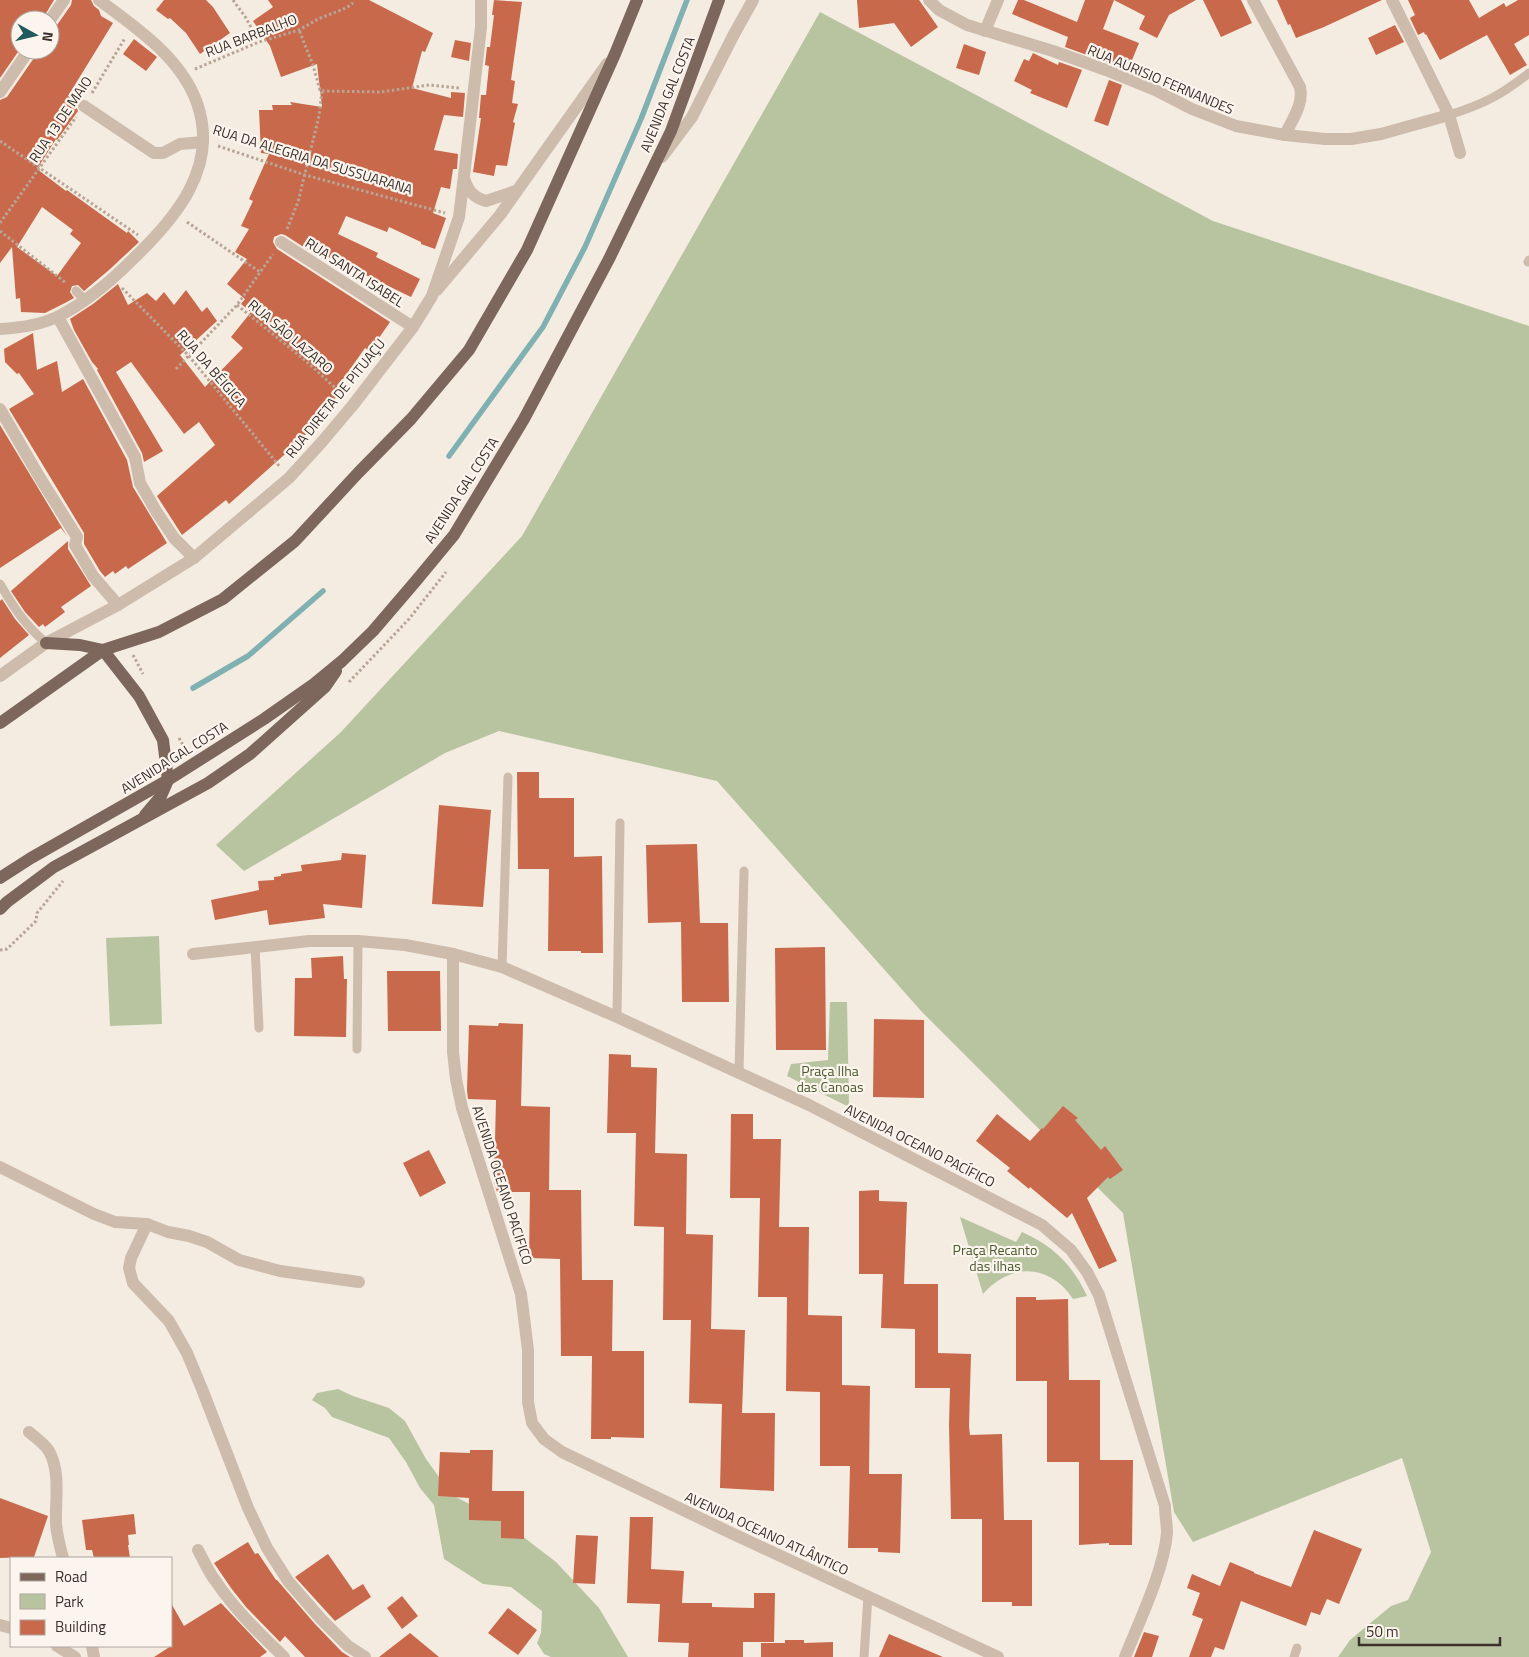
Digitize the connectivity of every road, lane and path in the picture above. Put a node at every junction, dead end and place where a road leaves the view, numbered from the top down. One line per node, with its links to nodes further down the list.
1 (99, 0): 12 (street)
2 (233, 0): 15 (path)
3 (481, 0): 20 (street, RUA DIRETA DE PITUAÇU)
4 (637, 0): 16 (main road)
5 (720, 0): 30 (main road, AVENIDA GAL COSTA)
6 (753, 0): 30 (street)
7 (929, 0): 14 (street, RUA AURISIO FERNANDES)
8 (998, 0): 14 (street)
9 (1253, 0): 25 (street)
10 (1392, 0): 24 (street)
11 (353, 3): 13 (path, RUA BARBALHO)
12 (133, 25): 19 (street); 23 (path, RUA 13 DE MAIO)
13 (299, 30): 15 (path, RUA BARBALHO); 21 (path)
14 (985, 31): 25 (street, RUA AURISIO FERNANDES)
15 (259, 42): 19 (path, RUA BARBALHO)
16 (615, 54): 33 (street); 58 (main road)
17 (22, 60): 22 (street)
18 (1529, 73): 24 (lane)
19 (183, 74): 27 (street)
20 (474, 89): 21 (path); 32 (street, RUA DIRETA DE PITUAÇU)
21 (322, 91): 31 (path)
22 (0, 92)
23 (84, 106): 27 (street, RUA DA ALEGRIA DA SUSSUARANA); 29 (path, RUA 13 DE MAIO)
24 (1450, 114): 25 (street, RUA AURISIO FERNANDES); 28 (street)
25 (1285, 135)
26 (0, 141): 29 (path)
27 (203, 142): 31 (path, RUA DA ALEGRIA DA SUSSUARANA); 34 (street)
28 (1460, 153)
29 (40, 169): 36 (path, RUA 13 DE MAIO); 39 (path)
30 (653, 169): 59 (main road, AVENIDA GAL COSTA)
31 (304, 175): 35 (path, RUA DA ALEGRIA DA SUSSUARANA); 38 (path)
32 (464, 176): 33 (street); 35 (street, RUA DIRETA DE PITUAÇU)
33 (516, 191): 43 (street)
34 (176, 214): 39 (street); 40 (path)
35 (459, 217): 43 (street, RUA DIRETA DE PITUAÇU)
36 (0, 223)
37 (0, 231): 42 (path)
38 (281, 242): 40 (path); 46 (street, RUA SANTA ISABEL)
39 (150, 243): 41 (street)
40 (260, 272): 44 (path)
41 (113, 279): 42 (street); 48 (path, RUA DA BÉIGICA)
42 (81, 295): 45 (street)
43 (432, 296): 46 (street, RUA DIRETA DE PITUAÇU)
44 (237, 305): 48 (path); 50 (path, RUA SÃO LAZARO)
45 (58, 316): 47 (street); 53 (street)
46 (413, 327): 50 (street, RUA DIRETA DE PITUAÇU)
47 (0, 329)
48 (189, 356): 49 (path); 52 (path, RUA DA BÉIGICA)
49 (176, 369)
50 (353, 404): 52 (street, RUA DIRETA DE PITUAÇU)
51 (0, 409): 56 (street)
52 (288, 478): 53 (street, RUA DIRETA DE PITUAÇU)
53 (194, 558): 56 (street, RUA DIRETA DE PITUAÇU)
54 (449, 567): 61 (path)
55 (0, 584): 57 (lane)
56 (118, 606): 57 (street, RUA DIRETA DE PITUAÇU)
57 (46, 643): 58 (main road); 60 (street, RUA DIRETA DE PITUAÇU)
58 (103, 650): 62 (main road); 64 (main road)
59 (342, 661): 64 (main road, AVENIDA GAL COSTA); 65 (main road)
60 (0, 676)
61 (343, 688)
62 (0, 723)
63 (508, 777): 76 (lane)
64 (168, 780): 65 (main road); 68 (main road, AVENIDA GAL COSTA)
65 (142, 819): 70 (main road)
66 (620, 822): 77 (lane)
67 (744, 871): 80 (lane)
68 (0, 878)
69 (65, 879): 73 (path)
70 (0, 909)
71 (358, 941): 72 (street, AVENIDA OCEANO PACÍFICO); 75 (street, AVENIDA OCEANO PACÍFICO); 79 (lane)
72 (255, 947): 74 (street, AVENIDA OCEANO PACÍFICO); 78 (lane)
73 (0, 950)
74 (193, 954)
75 (453, 954): 76 (street, AVENIDA OCEANO PACÍFICO); 84 (street, AVENIDA OCEANO PACIFICO)
76 (502, 967): 77 (street, AVENIDA OCEANO PACÍFICO)
77 (618, 1017): 80 (street, AVENIDA OCEANO PACÍFICO)
78 (259, 1028)
79 (357, 1049)
80 (739, 1072): 95 (street, AVENIDA OCEANO PACÍFICO)
81 (0, 1167): 82 (street)
82 (147, 1224): 83 (street); 92 (street)
83 (359, 1282)
84 (532, 1423): 88 (street, AVENIDA OCEANO ATLÂNTICO)
85 (30, 1432): 87 (street)
86 (198, 1550): 91 (street)
87 (63, 1557)
88 (868, 1596): 93 (lane); 94 (street, AVENIDA OCEANO ATLÂNTICO)
89 (59, 1647): 90 (street)
90 (75, 1657)
91 (284, 1657)
92 (365, 1657)
93 (864, 1657)
94 (998, 1657)
95 (1125, 1657)

